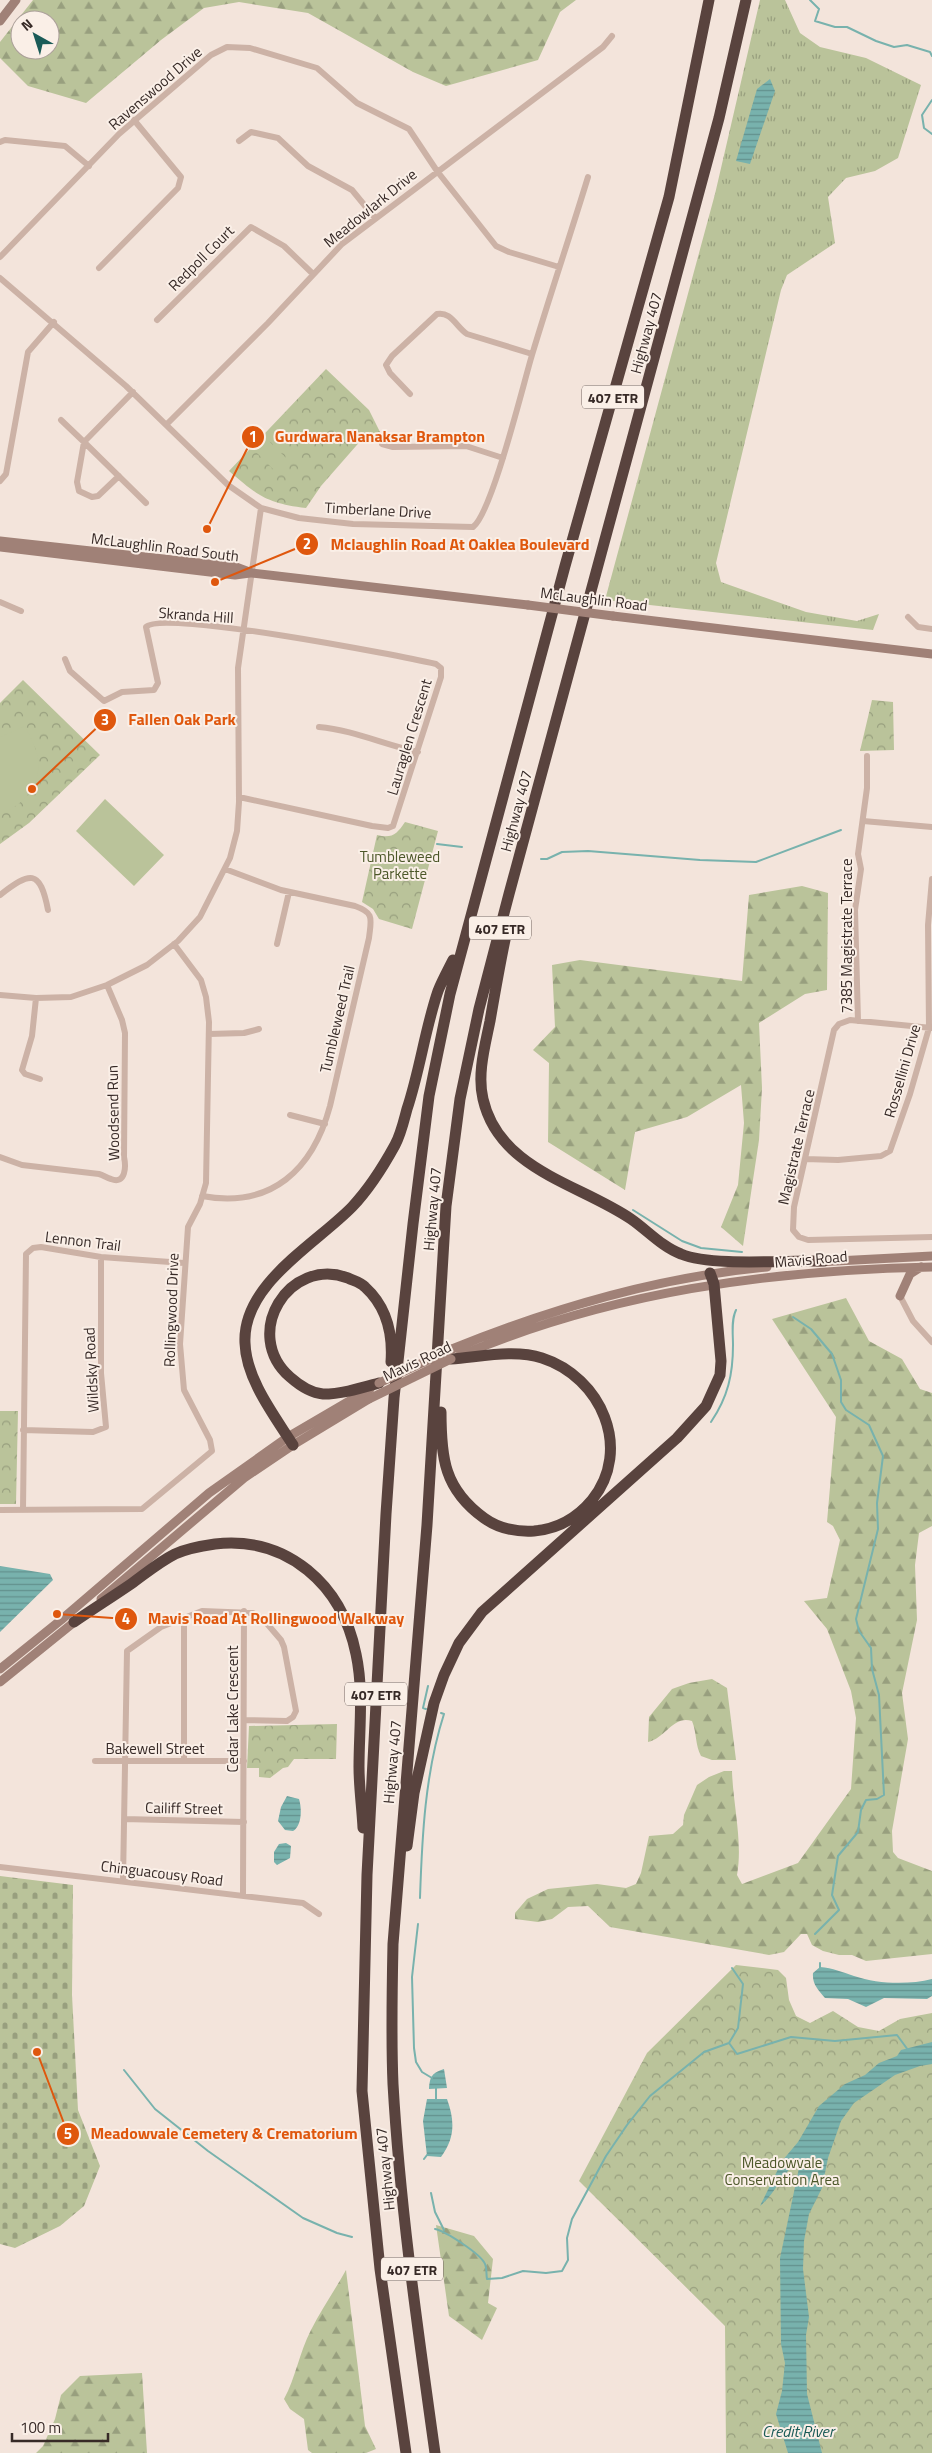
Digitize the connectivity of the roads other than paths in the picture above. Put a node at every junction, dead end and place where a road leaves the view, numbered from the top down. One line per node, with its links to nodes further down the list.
1 (16, 0): 4 (main road)
2 (709, 0): 54 (highway, Highway 407 / 407 ETR)
3 (746, 0): 52 (highway, Highway 407 / 407 ETR)
4 (0, 21)
5 (612, 36): 10 (street, Meadowlark Drive)
6 (134, 120): 9 (street, Ravenswood Drive); 10 (street, Ravenswood Drive); 15 (street)
7 (239, 141): 12 (street)
8 (0, 142): 9 (street)
9 (89, 166): 13 (street, Ravenswood Drive)
10 (437, 171): 12 (street, Meadowlark Drive); 14 (street, Ravenswood Drive)
11 (588, 176): 14 (street, Timberlane Drive)
12 (375, 218): 16 (street, Meadowlark Drive)
13 (0, 257)
14 (560, 267): 20 (street, Timberlane Drive)
15 (99, 268)
16 (312, 273): 18 (street, Redpoll Court); 24 (street, Meadowlark Drive)
17 (0, 278): 19 (street, Timberlane Drive)
18 (157, 320)
19 (54, 322): 21 (street, Timberlane Drive); 29 (street)
20 (532, 354): 22 (street); 27 (street, Timberlane Drive)
21 (133, 392): 24 (street, Timberlane Drive); 25 (street)
22 (410, 394)
23 (61, 420): 25 (street)
24 (166, 425): 31 (street, Timberlane Drive)
25 (84, 442): 28 (street); 28 (street)
26 (382, 444): 27 (street)
27 (503, 458): 31 (street, Timberlane Drive)
28 (119, 476): 30 (street)
29 (0, 481)
30 (146, 503)
31 (261, 508): 34 (street)
32 (0, 541): 34 (main road, McLaughlin Road South)
33 (0, 547): 34 (main road, McLaughlin Road South)
34 (252, 573): 39 (street); 40 (main road, McLaughlin Road, bridge)
35 (0, 602): 36 (street)
36 (21, 611)
37 (908, 617): 38 (street)
38 (932, 629)
39 (244, 631): 41 (street, Skranda Hill); 43 (street, Lauraglen Crescent); 45 (street)
40 (932, 654)
41 (66, 659)
42 (319, 727): 43 (street)
43 (418, 752): 45 (street, Lauraglen Crescent)
44 (867, 756): 46 (street, 7385 Magistrate Terrace)
45 (239, 797): 48 (street)
46 (863, 821): 47 (street); 60 (street, 7385 Magistrate Terrace)
47 (932, 827)
48 (225, 869): 50 (street, Tumbleweed Trail); 55 (street)
49 (932, 879): 61 (street, Rossellini Drive)
50 (289, 892): 56 (street); 66 (street, Tumbleweed Trail)
51 (0, 894): 53 (street)
52 (509, 894): 74 (highway); 81 (highway, Highway 407 / 407 ETR)
53 (48, 910)
54 (463, 938): 83 (highway, Highway 407 / 407 ETR); 85 (highway)
55 (174, 944): 57 (street); 63 (street, Rollingwood Drive)
56 (277, 944)
57 (107, 985): 59 (street); 67 (street, Woodsend Run)
58 (0, 995): 59 (street)
59 (36, 998): 64 (street)
60 (858, 1021): 61 (street, Magistrate Terrace); 68 (street, Magistrate Terrace)
61 (930, 1028): 68 (street, Rossellini Drive)
62 (259, 1029): 63 (street)
63 (209, 1034): 69 (street, Rollingwood Drive)
64 (40, 1079)
65 (290, 1114): 66 (street)
66 (325, 1124): 69 (street, Tumbleweed Trail)
67 (0, 1157)
68 (805, 1159): 70 (street, Magistrate Terrace)
69 (202, 1196): 73 (street, Rollingwood Drive)
70 (932, 1237)
71 (932, 1256): 74 (main road, Mavis Road)
72 (101, 1257): 73 (street, Lennon Trail); 84 (street, Lennon Trail); 84 (street, Wildsky Road)
73 (184, 1263): 87 (street, Rollingwood Drive)
74 (830, 1264): 75 (main road, Mavis Road); 77 (main road, Mavis Road)
75 (922, 1267): 76 (main road, Mavis Road); 78 (main road)
76 (932, 1267)
77 (712, 1279): 80 (main road, Mavis Road); 102 (highway)
78 (900, 1296): 79 (street)
79 (932, 1342)
80 (452, 1354): 81 (highway); 82 (main road, Mavis Road, bridge); 85 (main road, Mavis Road, bridge)
81 (436, 1378): 102 (highway, Highway 407 / 407 ETR)
82 (379, 1383): 83 (highway); 85 (main road, Mavis Road)
83 (394, 1398): 101 (highway, Highway 407 / 407 ETR)
84 (23, 1430): 87 (street, Lennon Trail)
85 (291, 1441): 90 (main road, Mavis Road); 91 (main road, Mavis Road)
86 (0, 1510): 87 (street, Rollingwood Drive)
87 (23, 1510)
88 (244, 1612): 89 (street); 93 (street, Cedar Lake Crescent); 93 (street)
89 (184, 1617): 95 (street); 96 (street)
90 (74, 1622): 92 (main road, Mavis Road); 101 (highway)
91 (0, 1669)
92 (0, 1682)
93 (244, 1720): 97 (street, Cedar Lake Crescent)
94 (95, 1760): 95 (street, Bakewell Street)
95 (125, 1761): 96 (street, Bakewell Street); 98 (street)
96 (184, 1761): 97 (street, Bakewell Street)
97 (244, 1761): 99 (street, Cedar Lake Crescent)
98 (124, 1819): 99 (street, Cailiff Street); 103 (street)
99 (244, 1822): 104 (street, Cedar Lake Crescent)
100 (0, 1867): 103 (street, Chinguacousy Road)
101 (367, 1875): 106 (highway, Highway 407 / 407 ETR)
102 (397, 1880): 107 (highway, Highway 407 / 407 ETR)
103 (123, 1881): 104 (street, Chinguacousy Road)
104 (244, 1895): 105 (street, Chinguacousy Road)
105 (319, 1914)
106 (406, 2453)
107 (435, 2453)

